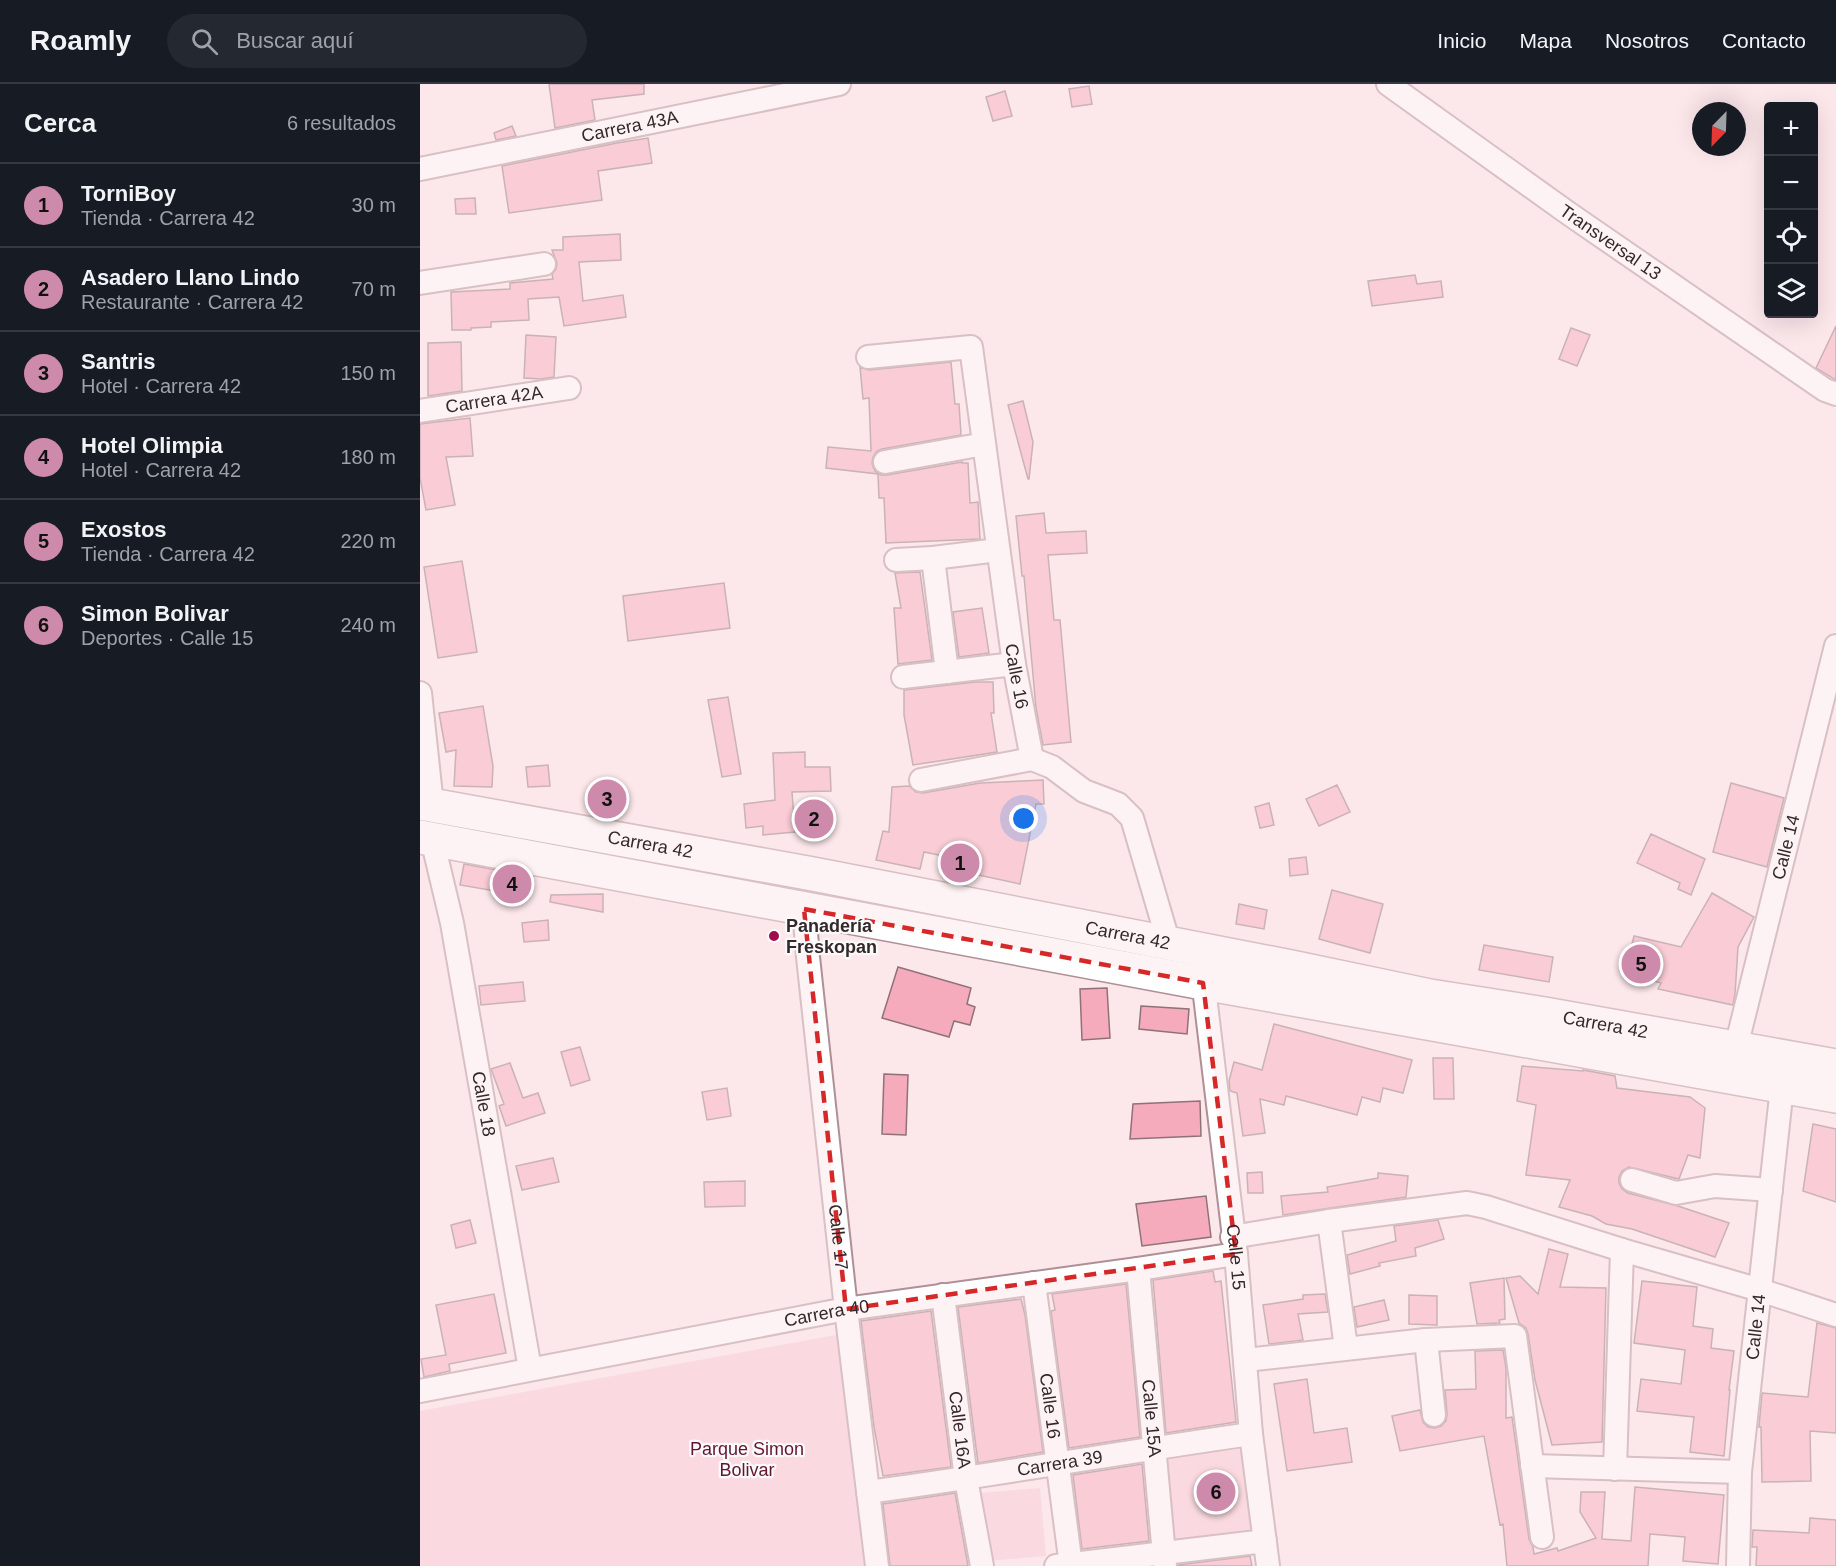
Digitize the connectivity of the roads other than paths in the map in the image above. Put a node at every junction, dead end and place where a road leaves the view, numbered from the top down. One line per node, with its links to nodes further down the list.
1 (839, 84): 3 (street, Carrera 43A)
2 (1388, 84): 8 (street, Transversal 13)
3 (420, 169)
4 (544, 264): 5 (street)
5 (420, 283)
6 (868, 357): 10 (street, Calle 16)
7 (569, 388): 9 (street, Carrera 42A)
8 (1836, 394)
9 (420, 411)
10 (984, 444): 11 (street); 12 (street, Calle 16)
11 (885, 462)
12 (998, 550): 13 (street); 16 (street, Calle 16)
13 (933, 558): 14 (street); 17 (street)
14 (896, 560)
15 (1836, 646): 27 (street, Calle 14)
16 (1014, 664): 17 (street); 20 (street, Calle 16)
17 (947, 672): 18 (street)
18 (903, 677)
19 (420, 693): 22 (street)
20 (1032, 759): 21 (street); 25 (street)
21 (921, 780)
22 (426, 804): 25 (highway, Carrera 42)
23 (426, 838): 24 (highway, Carrera 42); 45 (street, Calle 18)
24 (804, 909): 26 (highway, Carrera 42); 40 (street, Calle 17)
25 (1183, 946): 26 (street, Calle 15); 27 (highway, Carrera 42)
26 (1203, 983): 29 (highway, Carrera 42); 34 (street, Calle 15)
27 (1736, 1047): 28 (highway, Carrera 42)
28 (1836, 1066)
29 (1782, 1087): 30 (highway, Carrera 42); 32 (street, Calle 14)
30 (1836, 1096)
31 (1632, 1180): 32 (street)
32 (1771, 1190): 38 (street, Calle 14)
33 (1329, 1221): 34 (street, Carrera 40); 35 (street, Carrera 40); 43 (street)
34 (1234, 1245): 36 (street, Carrera 40); 44 (street, Calle 15)
35 (1622, 1250): 38 (street, Carrera 40); 52 (street)
36 (1138, 1269): 37 (street, Carrera 40); 49 (street, Calle 15A)
37 (1034, 1283): 39 (street, Carrera 40); 50 (street, Calle 16)
38 (1761, 1290): 41 (street, Carrera 40); 53 (street, Calle 14)
39 (943, 1295): 40 (street, Carrera 40); 54 (street, Calle 16A)
40 (846, 1309): 45 (street, Carrera 40); 55 (street, Calle 17)
41 (1836, 1315)
42 (1426, 1340): 43 (street); 47 (street); 51 (street)
43 (1346, 1348): 44 (street)
44 (1246, 1360): 48 (street, Calle 15)
45 (530, 1369): 46 (street, Carrera 40)
46 (420, 1391)
47 (1434, 1415)
48 (1251, 1434): 49 (street, Carrera 39); 57 (street, Calle 15)
49 (1154, 1448): 50 (street, Carrera 39); 58 (street, Calle 15A)
50 (1058, 1464): 54 (street, Carrera 39); 59 (street, Calle 16)
51 (1532, 1466): 52 (street); 56 (street)
52 (1615, 1469): 53 (street)
53 (1740, 1472): 63 (street, Calle 14)
54 (966, 1479): 55 (street, Carrera 39); 61 (street, Calle 16A)
55 (868, 1492): 60 (street, Calle 17)
56 (1542, 1537)
57 (1265, 1541): 58 (street); 62 (street, Calle 15)
58 (1164, 1559): 59 (street)
59 (1066, 1565)
60 (877, 1566)
61 (982, 1566)
62 (1268, 1566)
63 (1738, 1566)

